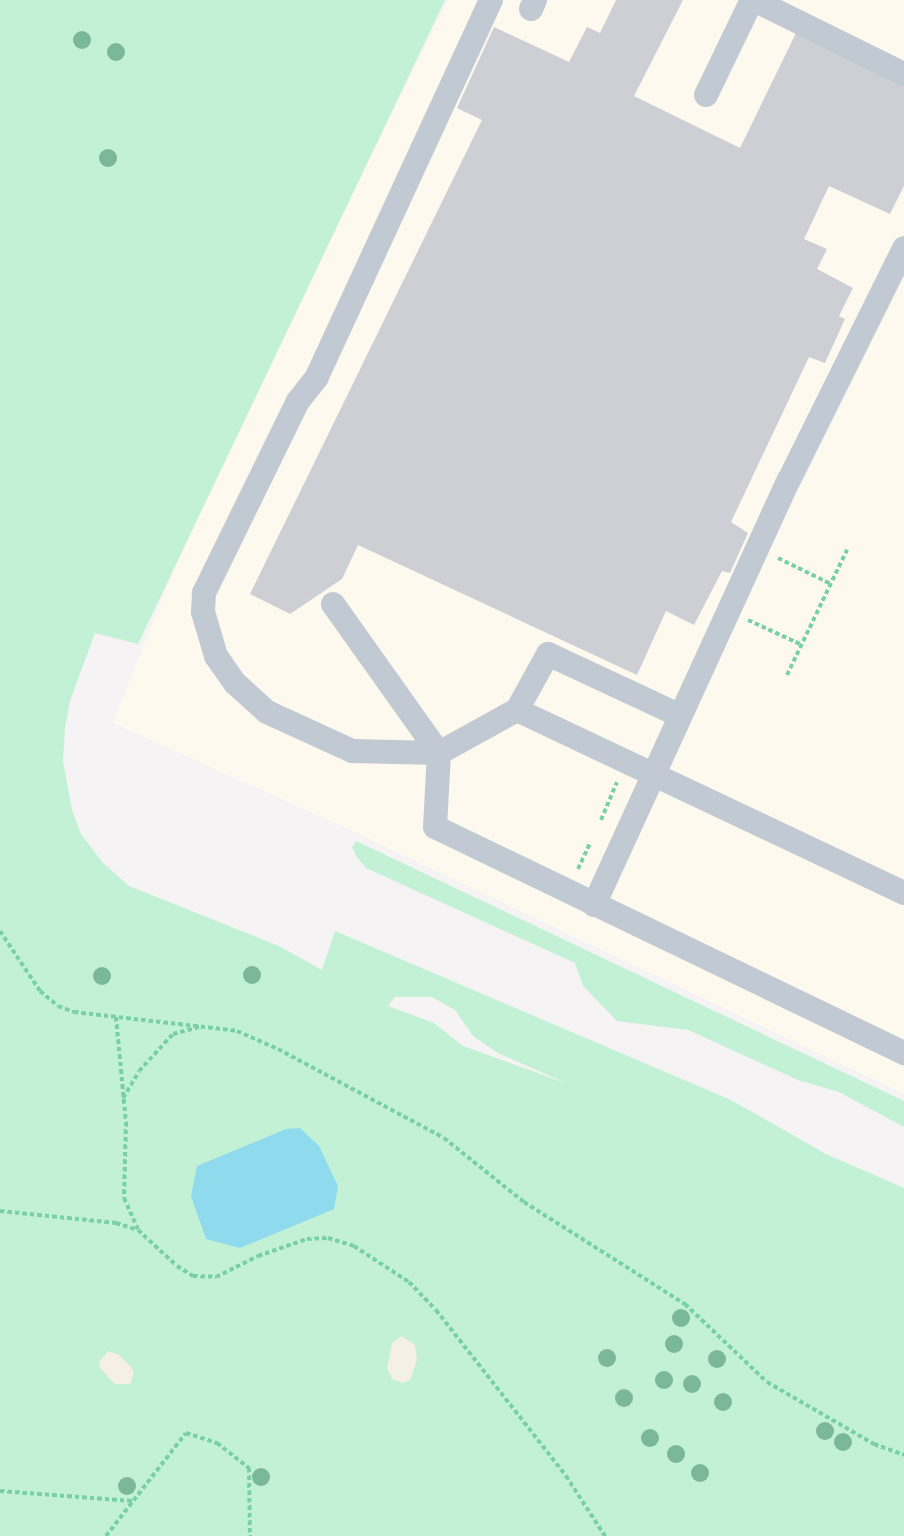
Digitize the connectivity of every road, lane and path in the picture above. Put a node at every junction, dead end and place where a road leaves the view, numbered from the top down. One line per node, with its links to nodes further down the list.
1 (491, 0): 15 (lane)
2 (753, 0): 3 (lane); 4 (lane)
3 (904, 74)
4 (706, 95)
5 (904, 248): 14 (lane)
6 (847, 550): 8 (path)
7 (774, 556): 8 (path)
8 (831, 584): 11 (path)
9 (333, 604): 15 (lane)
10 (745, 618): 11 (path)
11 (802, 645): 12 (path)
12 (788, 675)
13 (517, 710): 14 (lane); 15 (lane); 16 (lane)
14 (680, 716): 16 (lane)
15 (439, 753): 22 (lane)
16 (653, 773): 21 (lane); 22 (lane)
17 (618, 780): 18 (path)
18 (601, 820)
19 (590, 843): 20 (path)
20 (577, 871)
21 (904, 893)
22 (594, 905): 26 (lane)
23 (0, 931): 24 (path)
24 (116, 1017): 25 (path); 27 (path)
25 (203, 1026): 27 (path); 30 (path)
26 (904, 1053)
27 (123, 1098): 29 (path)
28 (0, 1211): 29 (path)
29 (138, 1230): 35 (path)
30 (904, 1455)
31 (0, 1491): 32 (path)
32 (133, 1501): 33 (path); 34 (path)
33 (106, 1536)
34 (250, 1536)
35 (605, 1536)

